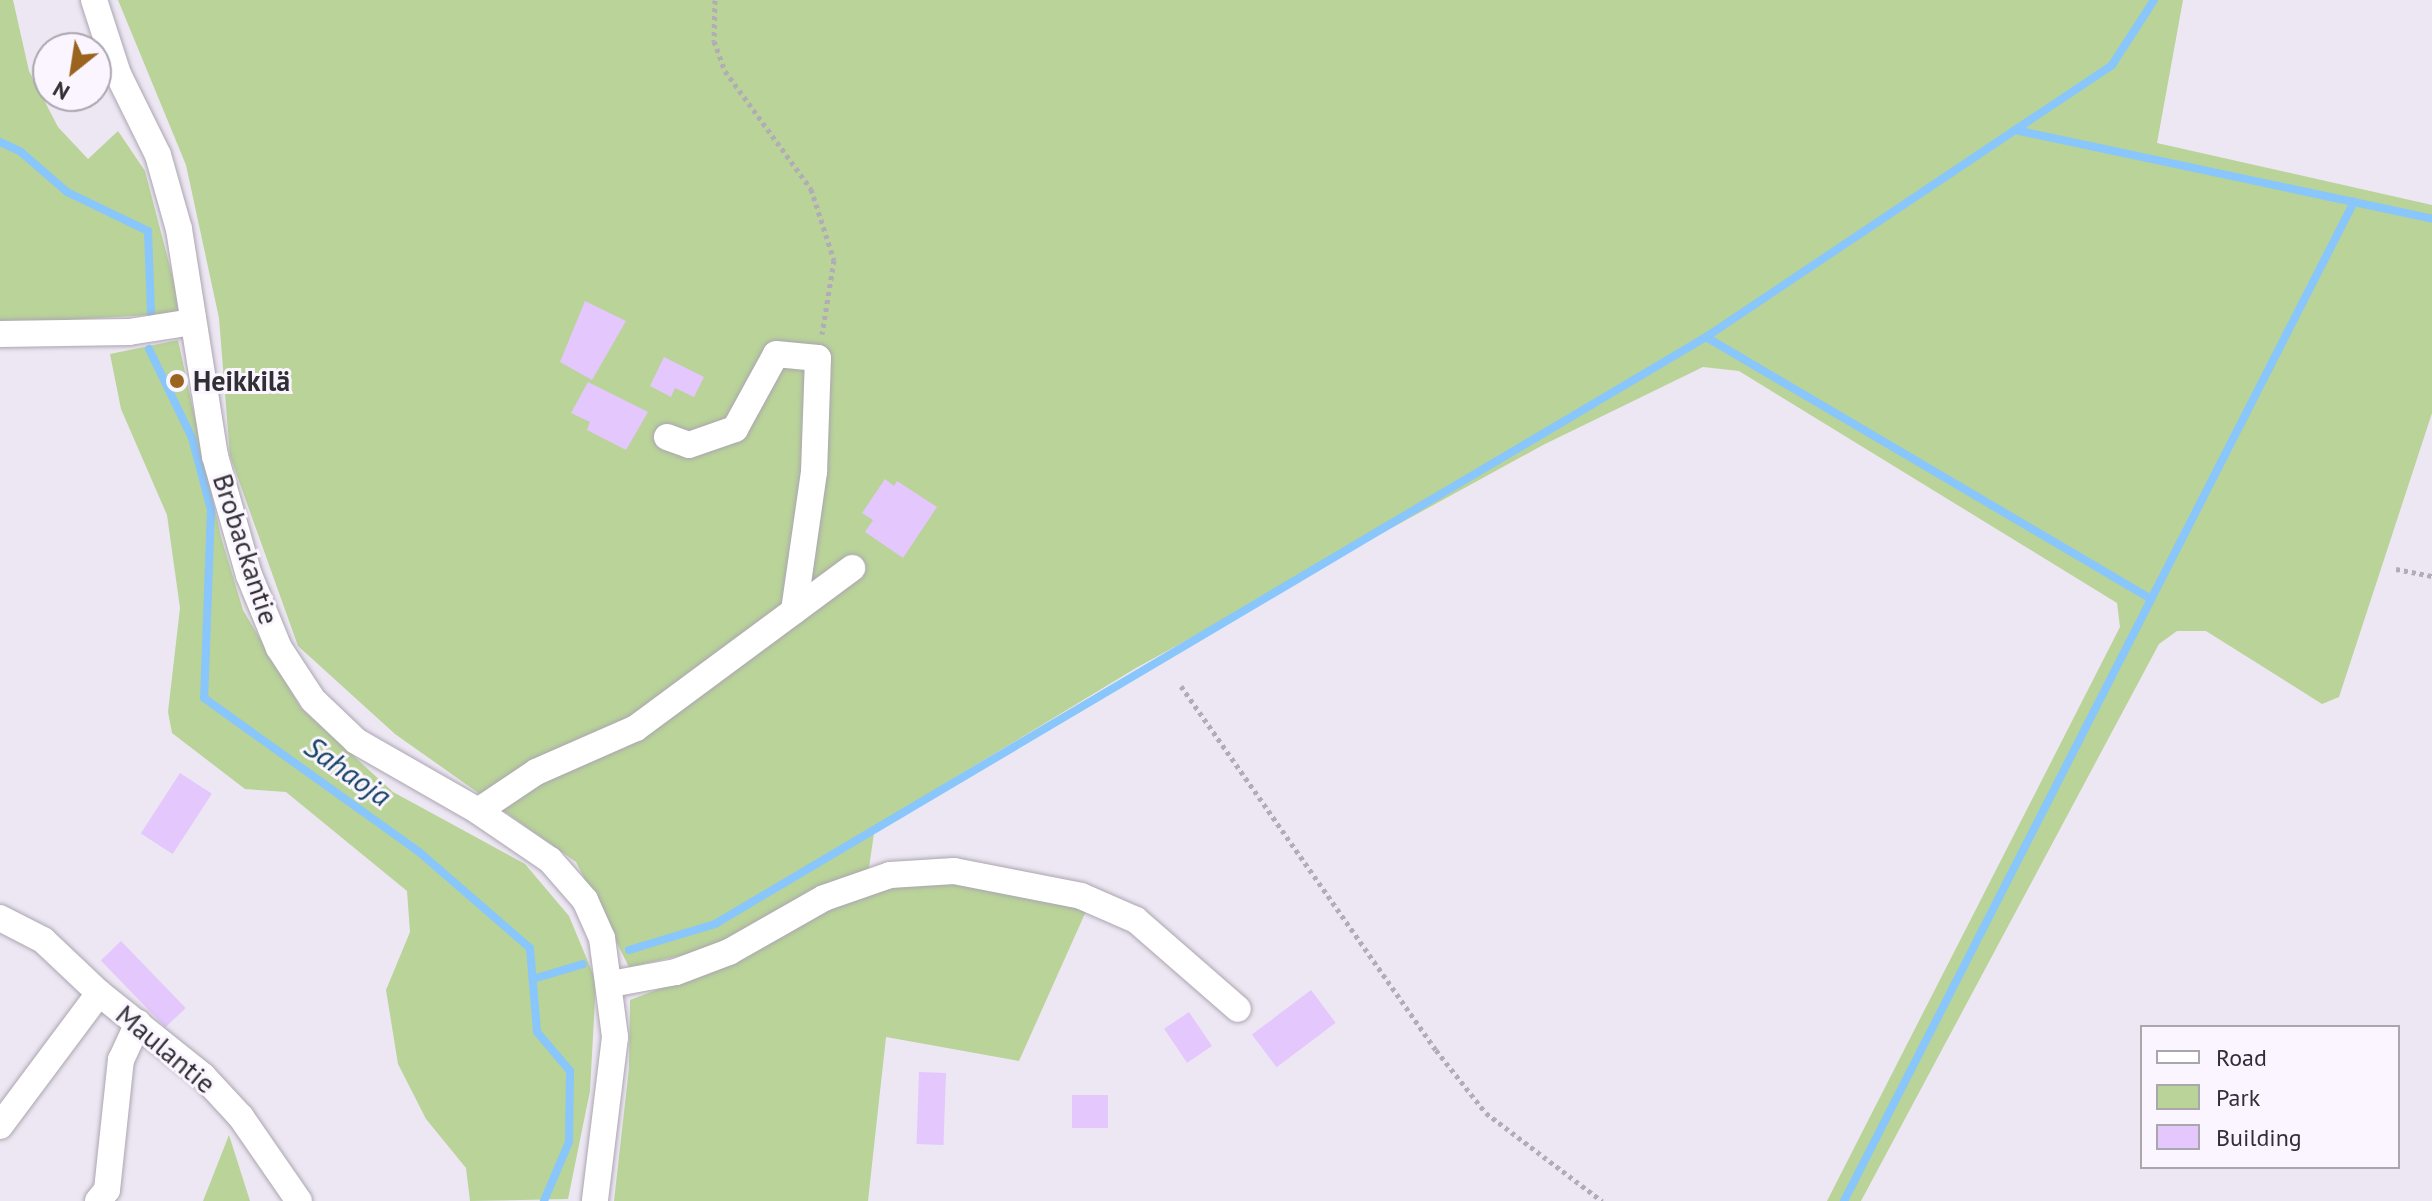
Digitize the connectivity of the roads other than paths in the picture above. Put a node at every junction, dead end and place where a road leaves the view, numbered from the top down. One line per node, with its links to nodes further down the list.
1 (94, 0): 2 (street, Brobackantie)
2 (193, 322): 3 (street); 7 (street, Brobackantie)
3 (0, 334)
4 (667, 437): 6 (street)
5 (852, 568): 6 (street)
6 (794, 611): 7 (street)
7 (478, 811): 9 (street, Brobackantie)
8 (0, 918): 10 (street)
9 (611, 984): 11 (street); 16 (street, Brobackantie)
10 (99, 993): 12 (street, Maulantie); 13 (street, Maulantie)
11 (1238, 1009)
12 (138, 1023): 14 (street); 15 (street, Maulantie)
13 (0, 1126)
14 (98, 1201)
15 (299, 1201)
16 (595, 1201)

